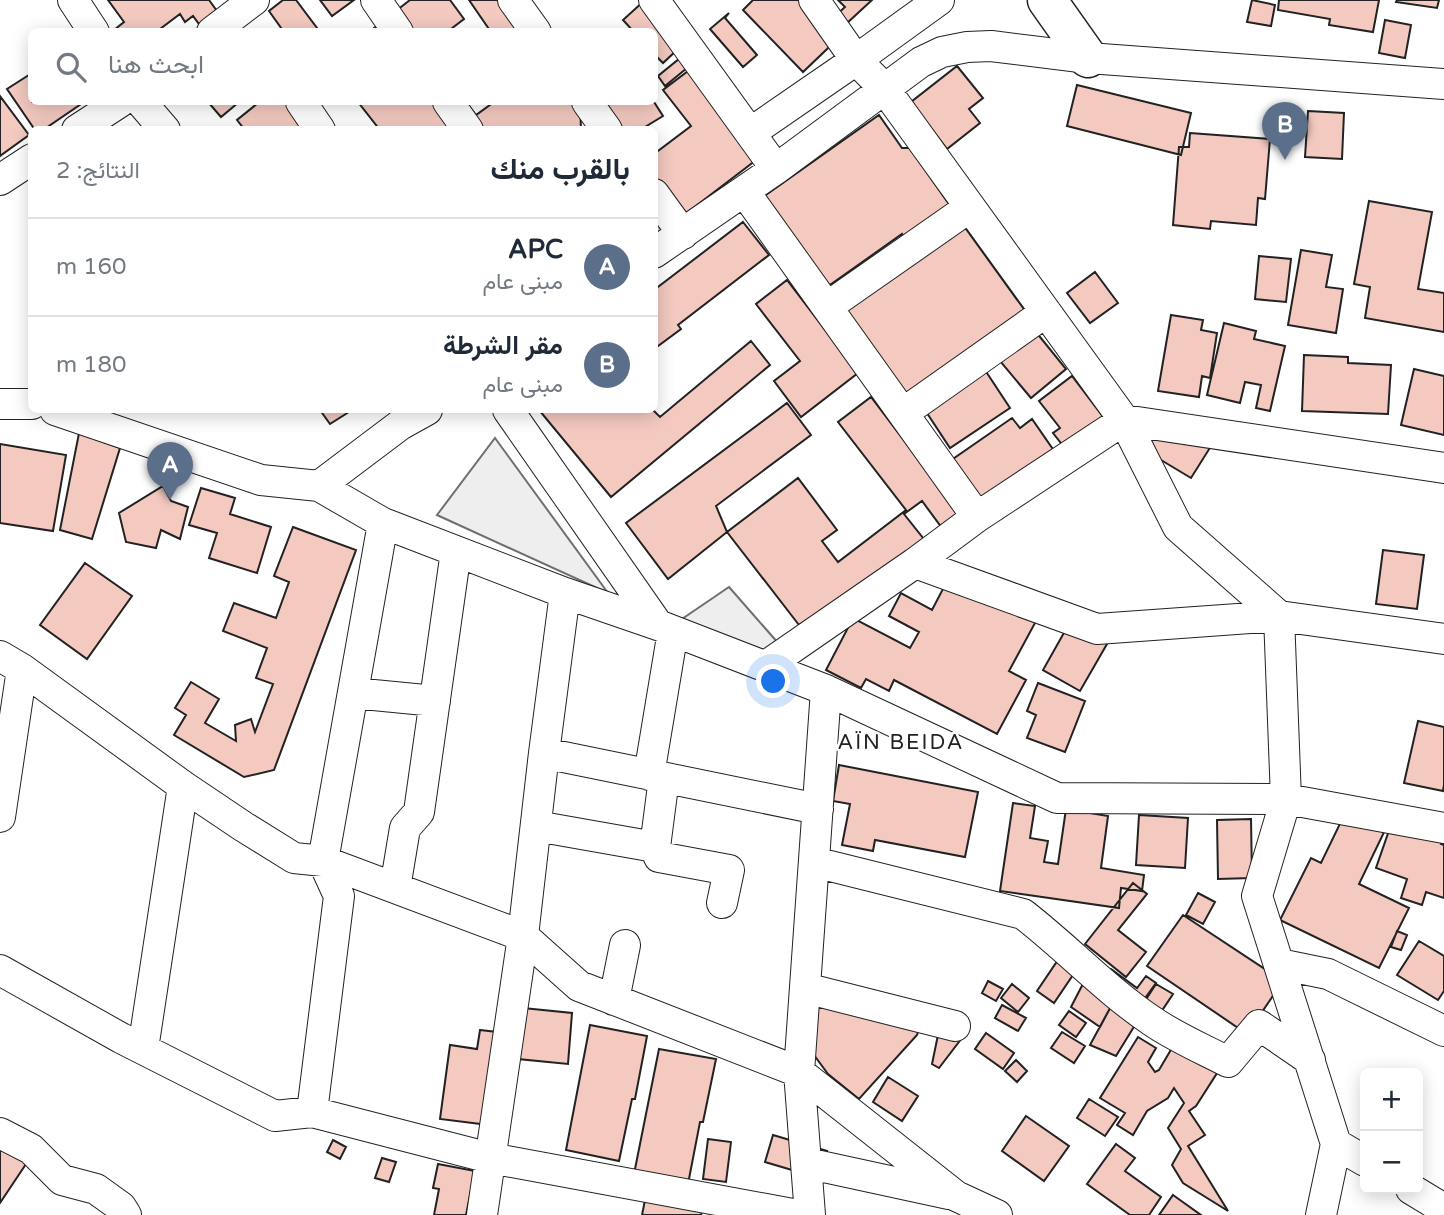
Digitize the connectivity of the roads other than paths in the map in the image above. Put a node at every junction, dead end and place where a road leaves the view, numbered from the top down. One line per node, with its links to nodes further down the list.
1 (73, 0): 9 (street)
2 (376, 0): 11 (street)
3 (513, 0): 12 (street)
4 (654, 0): 27 (street)
5 (814, 0): 14 (street)
6 (939, 0): 14 (street)
7 (1047, 0): 13 (main road)
8 (245, 10): 10 (street)
9 (90, 28)
10 (218, 28)
11 (395, 28)
12 (533, 28)
13 (1088, 58): 15 (street); 16 (street)
14 (856, 60): 16 (street); 27 (street)
15 (1444, 84)
16 (884, 88): 29 (street); 33 (street)
17 (115, 105): 22 (street)
18 (144, 105): 23 (street)
19 (303, 105): 24 (street)
20 (450, 105): 25 (street)
21 (589, 105): 26 (street)
22 (83, 126)
23 (162, 126)
24 (317, 126)
25 (465, 126)
26 (604, 126)
27 (750, 133): 29 (street)
28 (28, 162): 30 (street)
29 (776, 169): 31 (street)
30 (0, 180)
31 (744, 191): 34 (street); 36 (street)
32 (658, 200): 34 (street)
33 (970, 207): 36 (street); 37 (street)
34 (683, 234): 35 (street)
35 (658, 250)
36 (827, 307): 43 (street)
37 (1046, 312): 43 (street); 45 (street)
38 (0, 404): 39 (street)
39 (28, 404)
40 (64, 413): 47 (street)
41 (412, 413): 44 (street)
42 (510, 413): 54 (street)
43 (903, 413): 48 (street)
44 (394, 417): 47 (street)
45 (1124, 421): 46 (street); 48 (street); 53 (street)
46 (1444, 468)
47 (319, 486): 49 (street)
48 (977, 517): 51 (street)
49 (383, 523): 50 (street); 59 (street)
50 (456, 551): 52 (street); 60 (street)
51 (915, 563): 53 (street); 57 (street)
52 (565, 593): 54 (street); 61 (street)
53 (1279, 616): 55 (street); 64 (street)
54 (665, 628): 57 (street); 62 (street)
55 (1444, 639)
56 (11, 663): 63 (street); 66 (street)
57 (766, 666): 58 (street)
58 (826, 690): 64 (street); 65 (street)
59 (353, 693): 60 (street); 70 (street)
60 (435, 701): 72 (street)
61 (544, 753): 62 (street); 67 (street)
62 (657, 776): 65 (street); 69 (street)
63 (183, 786): 70 (street); 84 (street)
64 (1286, 799): 68 (street); 76 (street)
65 (818, 809): 71 (street)
66 (0, 817)
67 (536, 826): 69 (street); 74 (street)
68 (1444, 828)
69 (655, 847): 73 (street)
70 (323, 861): 72 (street); 87 (street)
71 (814, 862): 80 (street); 85 (street)
72 (395, 888): 74 (street)
73 (722, 903)
74 (523, 936): 81 (street); 90 (street)
75 (625, 945): 81 (street)
76 (1279, 964): 83 (street); 85 (street)
77 (0, 970): 79 (street)
78 (0, 986): 79 (street)
79 (30, 987): 84 (street)
80 (805, 988): 82 (street); 86 (street)
81 (614, 1000): 86 (street)
82 (955, 1026)
83 (1444, 1031)
84 (143, 1049): 87 (street)
85 (1310, 1060): 89 (street)
86 (799, 1072): 92 (street); 94 (street)
87 (312, 1112): 90 (street)
88 (0, 1133): 96 (street)
89 (1336, 1144): 91 (street); 101 (street)
90 (490, 1158): 97 (street); 98 (street)
91 (1360, 1158)
92 (806, 1163): 94 (street); 99 (street)
93 (1419, 1194): 95 (street)
94 (956, 1196): 100 (street)
95 (1444, 1209)
96 (126, 1215)
97 (482, 1215)
98 (798, 1215)
99 (810, 1215)
100 (997, 1215)
101 (1321, 1215)

